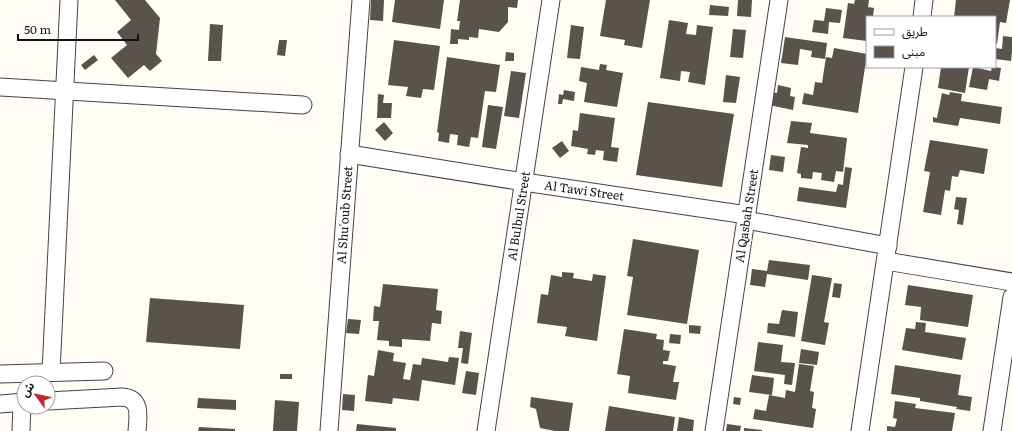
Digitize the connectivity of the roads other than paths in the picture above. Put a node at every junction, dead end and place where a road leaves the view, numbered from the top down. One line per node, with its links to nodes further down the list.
1 (69, 0): 9 (street)
2 (361, 0): 11 (street, Al Shu'oub Street)
3 (551, 0): 12 (street, Al Bulbul Street)
4 (780, 0): 13 (street, Al Qasbah Street)
5 (924, 0): 6 (street)
6 (922, 16)
7 (914, 68): 14 (street)
8 (0, 86): 9 (street)
9 (64, 90): 10 (street); 18 (street)
10 (303, 105)
11 (349, 154): 12 (street, Al Tawi Street); 26 (street, Al Shu'oub Street)
12 (524, 182): 13 (street, Al Tawi Street); 27 (street, Al Bulbul Street)
13 (746, 218): 14 (street, Al Tawi Street); 28 (street, Al Qasbah Street)
14 (887, 253): 15 (street, Al Tawi Street); 29 (street)
15 (1012, 282)
16 (1012, 297): 30 (street)
17 (104, 371): 18 (street)
18 (51, 372): 19 (street)
19 (0, 374)
20 (56, 401): 25 (street)
21 (16, 403): 22 (street)
22 (0, 404)
23 (22, 415): 24 (street)
24 (21, 431)
25 (137, 431)
26 (329, 431)
27 (486, 431)
28 (714, 431)
29 (860, 431)
30 (992, 431)

